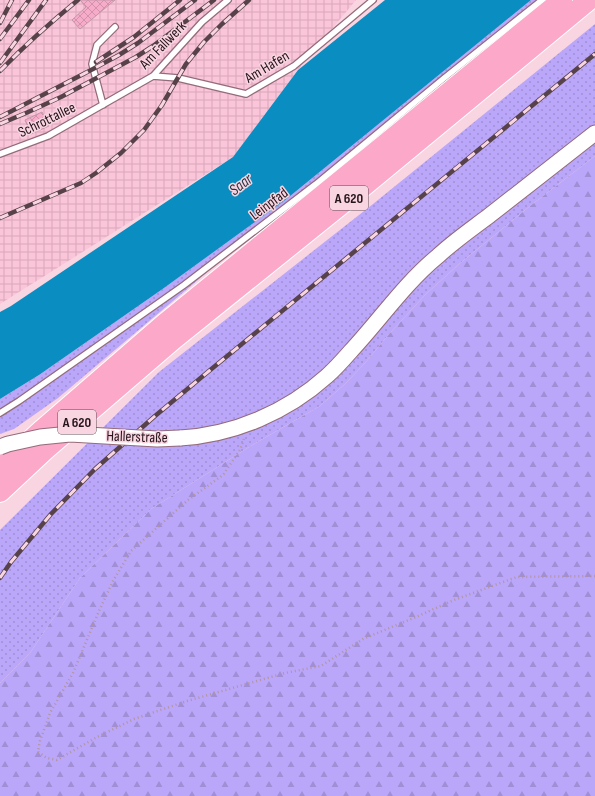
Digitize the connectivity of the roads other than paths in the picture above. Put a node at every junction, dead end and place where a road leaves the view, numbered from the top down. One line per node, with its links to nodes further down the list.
1 (228, 0): 7 (lane, Am Fallwerk)
2 (373, 0): 7 (lane, Am Hafen)
3 (542, 0): 12 (lane, Leinpfad)
4 (562, 0): 11 (highway, A 620)
5 (589, 0): 11 (highway, A 620)
6 (115, 27): 8 (lane)
7 (153, 76): 8 (lane, Am Fallwerk)
8 (103, 105): 10 (lane, Schrottallee)
9 (595, 133): 13 (street, Hallerstraße, bridge)
10 (0, 154)
11 (104, 388): 13 (highway, A 620); 13 (highway, A 620)
12 (0, 413)
13 (4, 469): 14 (highway, A 620)
14 (0, 497)

